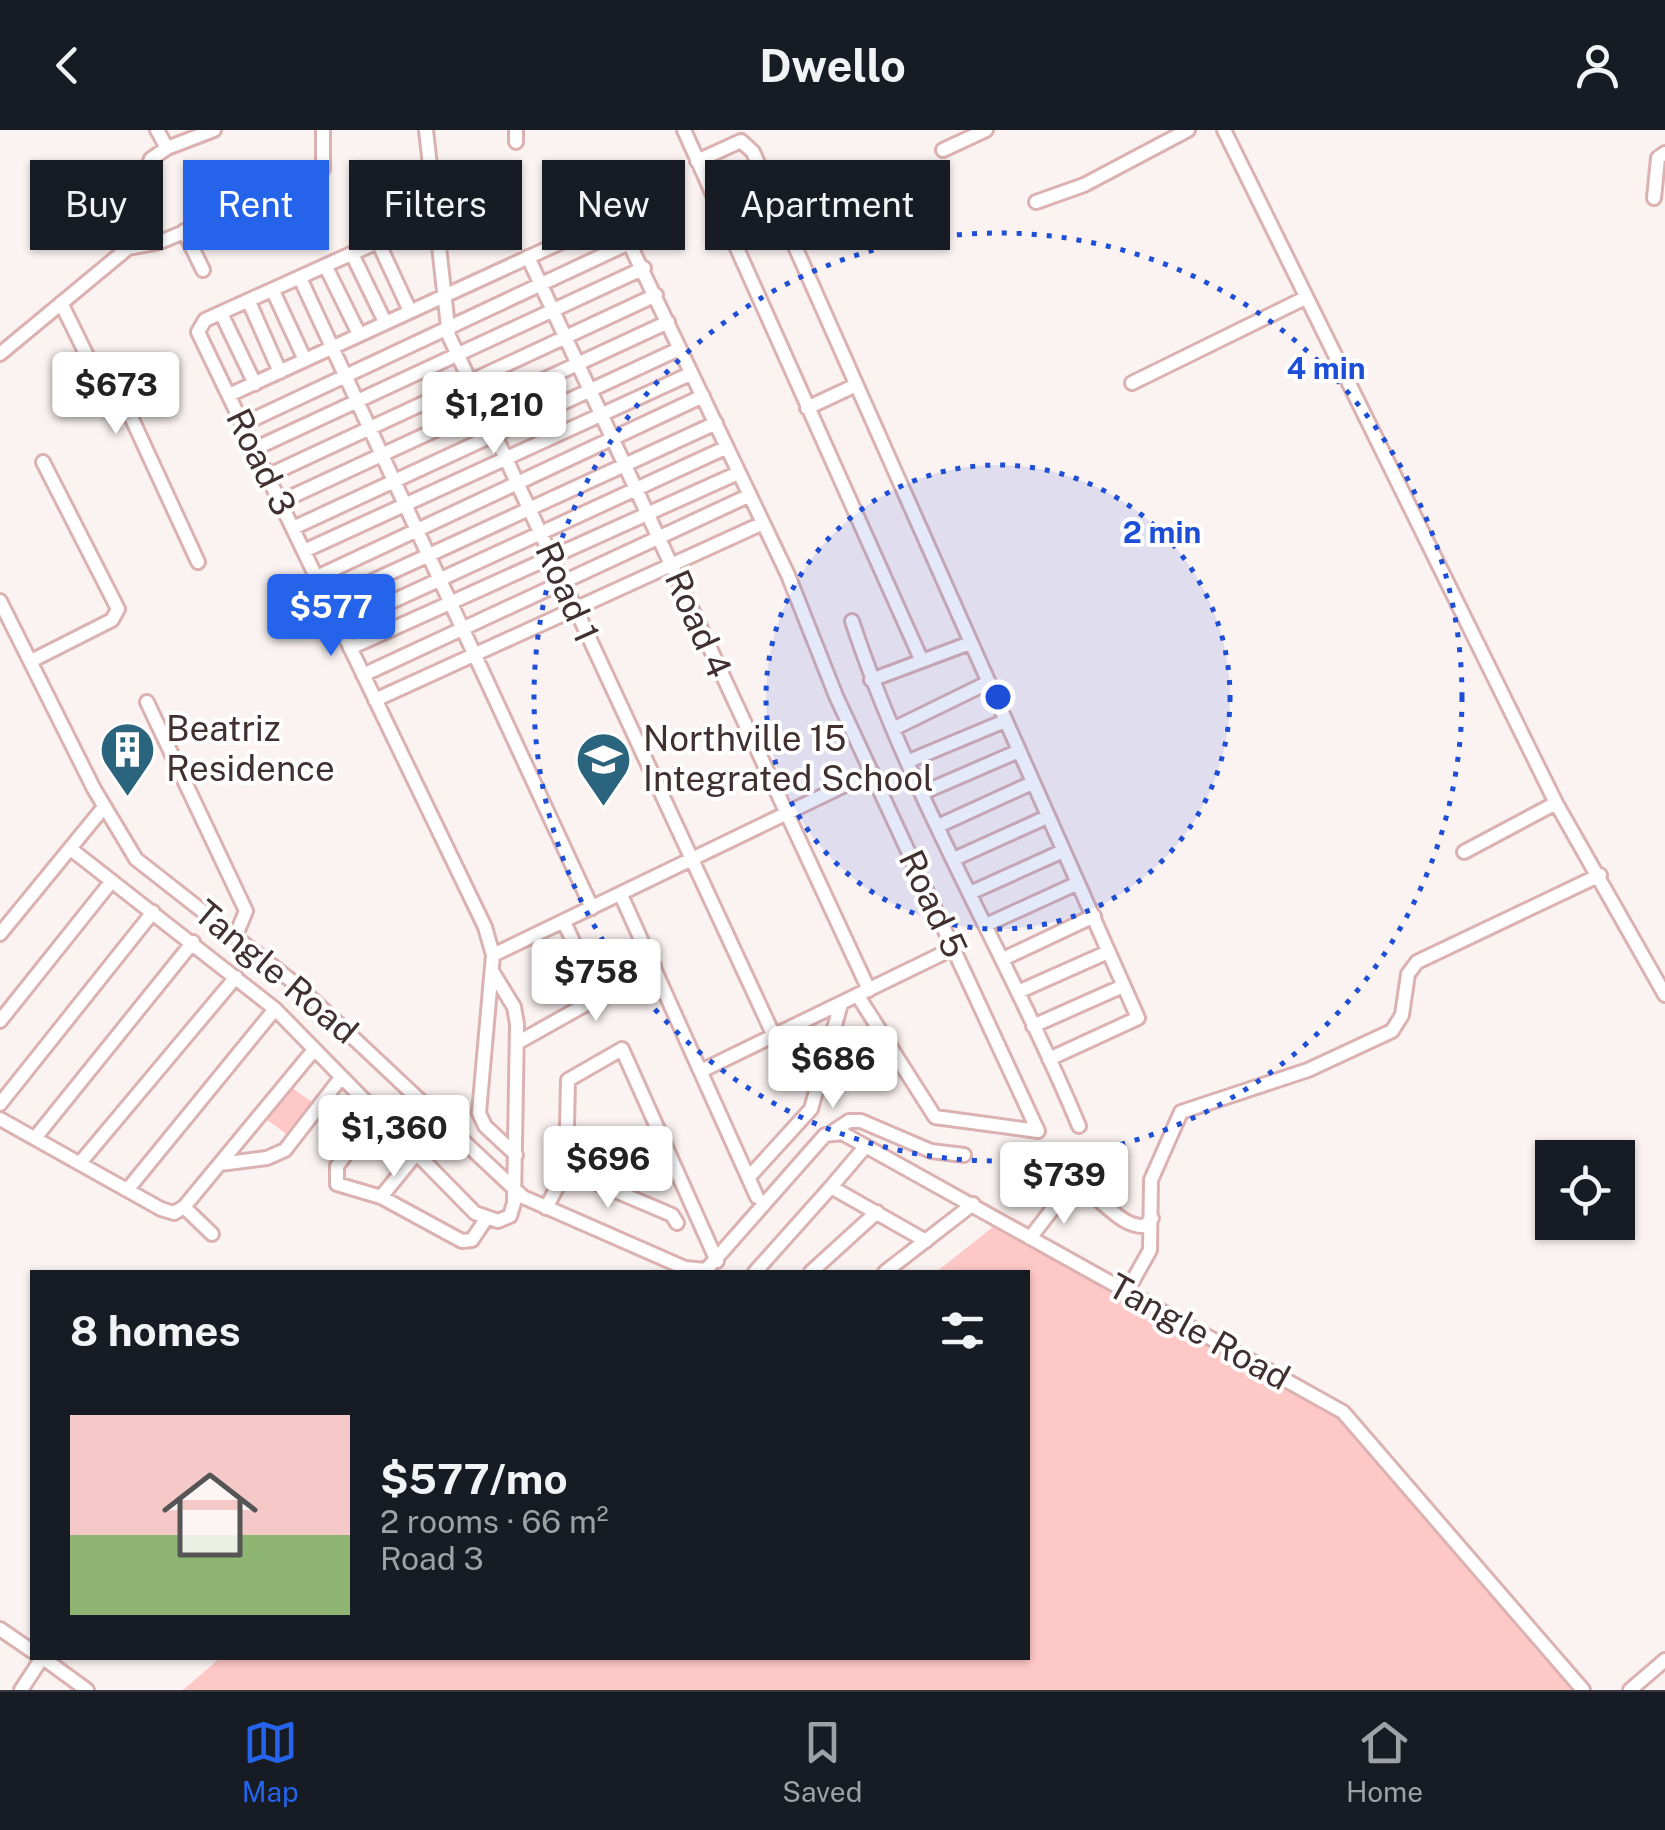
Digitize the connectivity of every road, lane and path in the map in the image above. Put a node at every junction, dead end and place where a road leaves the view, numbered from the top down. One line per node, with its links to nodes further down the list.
1 (157, 130): 9 (street)
2 (214, 130): 9 (street)
3 (323, 130): 13 (street)
4 (426, 130): 33 (street, Road 1)
5 (684, 130): 14 (street)
6 (986, 130): 10 (street)
7 (1188, 130): 16 (street)
8 (1224, 130): 34 (street)
9 (166, 148): 12 (street)
10 (943, 150)
11 (1665, 153): 15 (street)
12 (151, 160)
13 (322, 160)
14 (697, 161): 57 (street); 62 (street)
15 (1654, 198)
16 (1036, 202)
17 (126, 250): 36 (street)
18 (194, 250): 28 (street)
19 (361, 250): 24 (street)
20 (382, 250): 37 (street)
21 (542, 250): 25 (street)
22 (614, 250): 30 (street)
23 (633, 250): 27 (street, Road 5)
24 (352, 254): 26 (street); 40 (street)
25 (528, 256): 30 (street, Road 4); 33 (street)
26 (326, 267): 29 (street); 43 (street)
27 (644, 268): 32 (street, Road 5); 38 (street)
28 (204, 270)
29 (300, 278): 31 (street); 45 (street)
30 (540, 284): 38 (street, Road 4); 42 (street)
31 (273, 291): 35 (street); 49 (street)
32 (656, 295): 41 (street, Road 5); 44 (street)
33 (443, 296): 37 (street); 42 (street, Road 1)
34 (1305, 298): 55 (street); 123 (street)
35 (249, 302): 39 (street); 51 (street)
36 (61, 303): 48 (street); 94 (street)
37 (410, 310): 40 (street)
38 (552, 310): 44 (street, Road 4); 47 (street)
39 (221, 313): 56 (street); 59 (street, Road 3)
40 (385, 322): 43 (street)
41 (668, 322): 46 (street, Road 5); 50 (street)
42 (448, 327): 47 (street, Road 1); 53 (street)
43 (360, 334): 45 (street)
44 (564, 339): 50 (street, Road 4); 54 (street)
45 (333, 348): 49 (street); 53 (street)
46 (679, 350): 52 (street, Road 5); 58 (street)
47 (457, 353): 54 (street, Road 1); 61 (street)
48 (0, 354)
49 (305, 360): 51 (street)
50 (578, 364): 58 (street, Road 4); 63 (street)
51 (280, 372): 56 (street)
52 (690, 374): 60 (street, Road 5); 64 (street)
53 (345, 376): 61 (street); 66 (street)
54 (469, 381): 63 (street, Road 1); 67 (street)
55 (1132, 383)
56 (255, 384): 59 (street)
57 (854, 386): 62 (street); 106 (street)
58 (590, 389): 64 (street, Road 4); 68 (street)
59 (229, 395): 66 (street, Road 3)
60 (704, 396): 65 (street, Road 5); 69 (street)
61 (356, 402): 67 (street); 70 (street)
62 (807, 408): 109 (street)
63 (482, 410): 68 (street, Road 1); 72 (street)
64 (601, 414): 69 (street, Road 4); 73 (street)
65 (716, 423): 71 (street, Road 5); 75 (street)
66 (243, 424): 70 (street, Road 3)
67 (368, 429): 72 (street); 77 (street)
68 (493, 434): 73 (street, Road 1); 78 (street)
69 (613, 438): 75 (street, Road 4); 79 (street)
70 (254, 448): 77 (street, Road 3)
71 (725, 448): 76 (street, Road 5); 80 (street)
72 (380, 457): 78 (street); 82 (street)
73 (507, 460): 79 (street, Road 1); 83 (street)
74 (43, 462): 110 (street)
75 (624, 463): 80 (street, Road 4); 84 (street)
76 (738, 472): 81 (street, Road 5); 85 (street)
77 (266, 476): 82 (street, Road 3)
78 (392, 482): 83 (street); 87 (street)
79 (518, 484): 84 (street, Road 1); 88 (street)
80 (636, 489): 85 (street, Road 4); 89 (street)
81 (748, 496): 86 (street, Road 5); 90 (street)
82 (280, 502): 87 (street, Road 3)
83 (404, 506): 88 (street); 91 (street)
84 (529, 508): 89 (street, Road 1); 92 (street)
85 (649, 514): 90 (street, Road 4); 93 (street)
86 (761, 524): 95 (street); 120 (street, Road 5)
87 (293, 528): 91 (street, Road 3)
88 (416, 532): 92 (street); 96 (street)
89 (541, 535): 93 (street, Road 1); 97 (street)
90 (661, 538): 95 (street, Road 4); 98 (street)
91 (304, 551): 96 (street, Road 3)
92 (426, 556): 97 (street); 99 (street)
93 (552, 560): 98 (street, Road 1); 100 (street)
94 (198, 562)
95 (673, 568): 101 (street); 125 (street, Road 4)
96 (316, 577): 99 (street, Road 3)
97 (437, 581): 100 (street); 104 (street)
98 (563, 582): 101 (street, Road 1); 105 (street)
99 (329, 602): 104 (street, Road 3)
100 (448, 604): 105 (street); 107 (street)
101 (574, 609): 108 (street); 131 (street, Road 1)
102 (2, 611): 110 (street, Tangle Road)
103 (852, 622): 112 (street)
104 (340, 626): 107 (street, Road 3)
105 (460, 631): 108 (street); 111 (street)
106 (970, 642): 109 (street); 113 (street)
107 (350, 648): 111 (street, Road 3)
108 (472, 656): 114 (street); 138 (street)
109 (921, 659): 112 (street)
110 (30, 662): 124 (street, Tangle Road)
111 (363, 675): 114 (street, Road 3)
112 (872, 680): 117 (street)
113 (989, 682): 116 (street); 117 (street)
114 (375, 700): 148 (street, Road 3)
115 (147, 702): 144 (street)
116 (1005, 720): 118 (street); 119 (street)
117 (893, 728): 119 (street)
118 (1020, 751): 121 (street); 122 (street)
119 (908, 761): 122 (street)
120 (872, 772): 125 (street); 146 (street, Road 5)
121 (1032, 783): 126 (street); 127 (street)
122 (922, 793): 127 (street)
123 (1556, 803): 130 (street); 133 (street)
124 (104, 807): 128 (street); 144 (street, Tangle Road)
125 (785, 812): 131 (street); 155 (street, Road 4)
126 (1047, 817): 129 (street); 132 (street)
127 (938, 826): 132 (street)
128 (72, 850): 134 (street); 143 (street)
129 (1063, 851): 135 (street); 136 (street)
130 (1464, 852)
131 (690, 859): 137 (street); 162 (street, Road 1)
132 (954, 859): 136 (street)
133 (1600, 875): 156 (street); 192 (street)
134 (111, 882): 139 (street); 160 (street)
135 (1078, 883): 140 (street); 142 (street)
136 (970, 893): 142 (street)
137 (621, 895): 138 (street); 150 (street)
138 (592, 908): 141 (street)
139 (153, 912): 145 (street); 168 (street)
140 (1094, 916): 147 (street); 149 (street)
141 (564, 922): 148 (street); 157 (street)
142 (986, 925): 149 (street)
143 (0, 934)
144 (236, 935): 183 (street, Tangle Road)
145 (193, 942): 152 (street); 174 (street)
146 (954, 948): 155 (street); 155 (street, Road 5)
147 (1108, 952): 153 (street); 154 (street)
148 (494, 955): 151 (street)
149 (1003, 959): 154 (street)
150 (654, 966): 157 (street); 166 (street)
151 (492, 972): 163 (street); 178 (street)
152 (236, 977): 159 (street); 179 (street)
153 (1123, 986): 161 (street); 165 (street)
154 (1018, 992): 161 (street)
155 (863, 993): 158 (street)
156 (1665, 995)
157 (599, 998): 163 (street)
158 (842, 1004): 162 (street); 182 (street)
159 (275, 1010): 164 (street); 185 (street)
160 (0, 1020)
161 (1034, 1026): 165 (street)
162 (774, 1036): 166 (street)
163 (516, 1043): 178 (street)
164 (313, 1051): 167 (street); 180 (street)
165 (1049, 1060): 171 (street)
166 (701, 1071): 182 (street)
167 (340, 1079): 169 (street); 180 (street)
168 (0, 1104)
169 (376, 1114): 176 (street); 187 (street)
170 (0, 1119): 174 (street)
171 (1079, 1126)
172 (879, 1128): 173 (street); 175 (street); 177 (street)
173 (834, 1131): 175 (street, Tangle Road); 198 (street, Tangle Road)
174 (35, 1138): 179 (street)
175 (869, 1149): 184 (street); 188 (street, Tangle Road)
176 (416, 1154): 187 (street); 193 (street)
177 (964, 1155)
178 (516, 1156): 183 (street)
179 (80, 1163): 185 (street)
180 (220, 1164): 189 (street)
181 (566, 1170): 190 (street); 194 (street); 198 (street)
182 (748, 1177): 186 (street)
183 (514, 1187): 190 (street, Tangle Road); 193 (street)
184 (831, 1187): 191 (street); 201 (street)
185 (128, 1189): 189 (street)
186 (756, 1196)
187 (381, 1198): 193 (street)
188 (973, 1204): 196 (street, Tangle Road); 197 (street)
189 (184, 1207): 195 (street)
190 (546, 1208): 199 (street, Tangle Road)
191 (877, 1212): 197 (street); 202 (street)
192 (1152, 1218): 196 (street); 204 (street)
193 (486, 1219)
194 (677, 1223)
195 (212, 1234)
196 (1030, 1238): 204 (street, Tangle Road)
197 (926, 1241): 203 (street)
198 (716, 1262): 200 (street, Tangle Road)
199 (672, 1267)
200 (702, 1270)
201 (757, 1270)
202 (814, 1270)
203 (888, 1270)
204 (1127, 1291): 212 (street, Tangle Road)
205 (0, 1630): 206 (street)
206 (30, 1650)
207 (42, 1660): 210 (street)
208 (46, 1660): 211 (street)
209 (1662, 1670): 213 (street)
210 (21, 1690)
211 (87, 1690)
212 (1583, 1690)
213 (1630, 1690)

